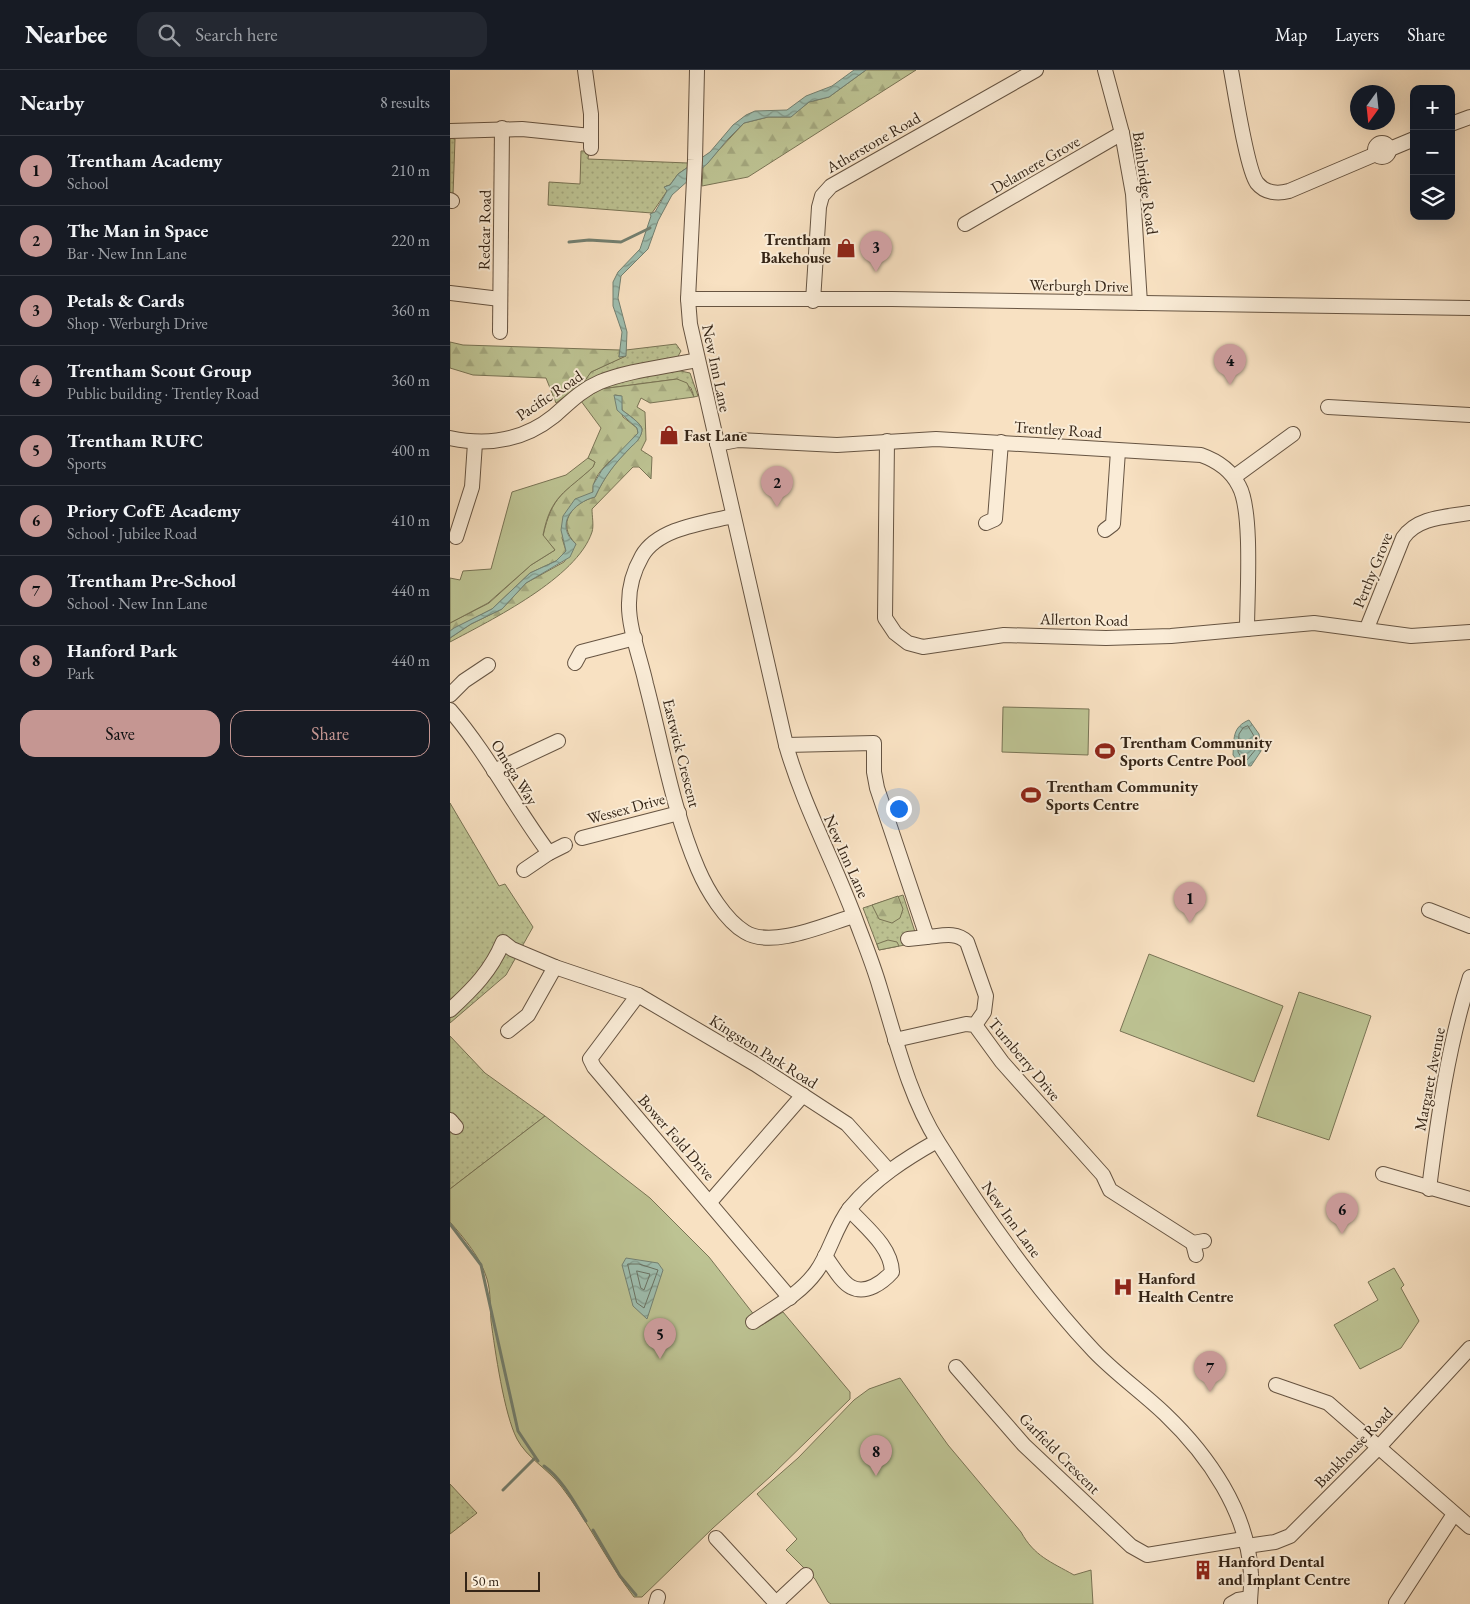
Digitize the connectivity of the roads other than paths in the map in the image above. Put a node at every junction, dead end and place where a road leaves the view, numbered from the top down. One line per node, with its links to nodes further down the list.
1 (585, 70): 8 (street)
2 (696, 70): 15 (street, New Inn Lane)
3 (1036, 70): 16 (street, Atherstone Road)
4 (1105, 70): 10 (street, Bainbridge Road)
5 (1231, 70): 11 (street)
6 (1470, 117): 7 (street)
7 (1455, 123)
8 (502, 128): 9 (street); 14 (street, Redcar Road)
9 (450, 131)
10 (1122, 134): 12 (street, Delamere Grove); 17 (street, Bainbridge Road)
11 (1410, 141)
12 (965, 224)
13 (450, 292): 14 (street)
14 (500, 299): 19 (street, Redcar Road)
15 (688, 299): 16 (street, Werburgh Drive); 20 (street, New Inn Lane)
16 (813, 301): 17 (street, Werburgh Drive)
17 (1140, 303): 18 (street, Werburgh Drive)
18 (1470, 308)
19 (500, 332)
20 (697, 360): 27 (street, Pacific Road); 28 (street, New Inn Lane)
21 (1337, 411): 22 (street)
22 (1470, 415)
23 (450, 438): 27 (street, Pacific Road)
24 (887, 441): 26 (street, Trentley Road); 28 (street, Trentley Road); 37 (street, Allerton Road)
25 (1289, 441): 30 (street)
26 (1001, 442): 29 (street, Trentley Road); 33 (street)
27 (475, 443): 35 (street)
28 (717, 444): 32 (street, New Inn Lane)
29 (1118, 451): 30 (street, Trentley Road); 34 (street)
30 (1234, 477): 37 (street, Trentley Road)
31 (1470, 513): 36 (street, Perthy Grove)
32 (733, 516): 39 (street, Eastwick Crescent); 45 (street, New Inn Lane)
33 (994, 522)
34 (1113, 528)
35 (455, 529)
36 (1367, 628): 37 (street, Allerton Road); 38 (street, Allerton Road)
37 (1247, 629)
38 (1470, 632)
39 (635, 638): 40 (street); 47 (street, Eastwick Crescent)
40 (576, 655)
41 (484, 673): 42 (street)
42 (450, 695)
43 (450, 710): 46 (street, Omega Way)
44 (548, 742): 46 (street)
45 (786, 745): 53 (street, New Inn Lane); 55 (street)
46 (494, 771): 50 (street, Omega Way)
47 (679, 813): 48 (street, Wessex Drive); 53 (street, Eastwick Crescent)
48 (582, 838)
49 (565, 845): 50 (street)
50 (549, 853): 51 (street)
51 (524, 870)
52 (1429, 910): 54 (street)
53 (854, 916): 63 (street, New Inn Lane)
54 (1470, 926)
55 (927, 937): 56 (street); 61 (street)
56 (908, 939)
57 (555, 967): 59 (street, Kingston Park Road); 60 (street, Kingston Park Road); 62 (street)
58 (1470, 977): 68 (street, Margaret Avenue)
59 (638, 995): 64 (street, Kingston Park Road); 70 (street, Bower Fold Drive)
60 (450, 1010)
61 (975, 1025): 63 (street, Turnberry Drive); 72 (street, Turnberry Drive)
62 (508, 1030)
63 (896, 1040): 65 (street, New Inn Lane)
64 (803, 1095): 66 (street, Kingston Park Road); 70 (street)
65 (937, 1141): 66 (street); 83 (street, New Inn Lane)
66 (889, 1171): 71 (street)
67 (1383, 1174): 68 (street)
68 (1429, 1188): 69 (street)
69 (1470, 1199)
70 (710, 1202): 74 (street, Bower Fold Drive)
71 (849, 1209): 73 (street); 73 (street)
72 (1198, 1246)
73 (825, 1256): 74 (street)
74 (790, 1298): 75 (street)
75 (753, 1322)
76 (1470, 1348): 79 (street, Bankhouse Road)
77 (956, 1367): 84 (street, Garfield Crescent)
78 (1278, 1390): 79 (street)
79 (1378, 1448): 80 (street); 83 (street, Bankhouse Road)
80 (1454, 1514): 81 (street); 87 (street)
81 (1470, 1527)
82 (717, 1537): 88 (street)
83 (1246, 1542): 84 (street, Bankhouse Road); 86 (street, New Inn Lane)
84 (1147, 1555)
85 (806, 1576): 88 (street)
86 (1250, 1601): 89 (street)
87 (1396, 1603)
88 (776, 1604)
89 (1231, 1604)

